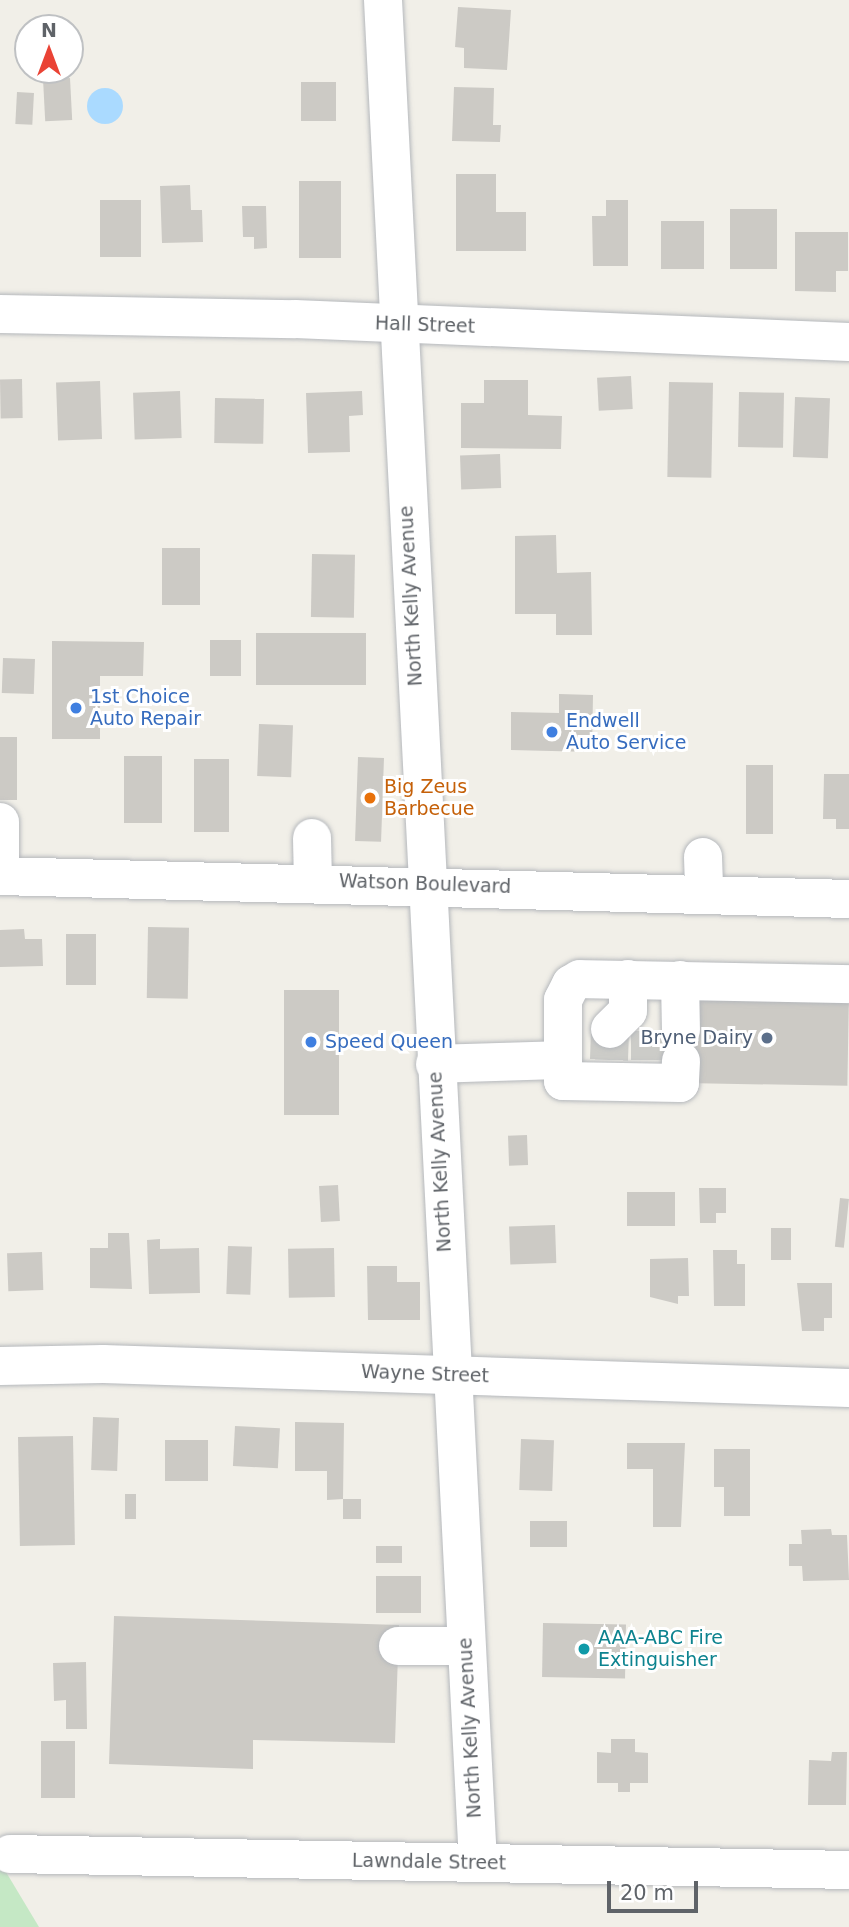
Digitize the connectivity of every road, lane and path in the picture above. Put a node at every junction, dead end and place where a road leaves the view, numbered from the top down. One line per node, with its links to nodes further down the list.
1 (383, 0): 3 (street, North Kelly Avenue)
2 (0, 314): 3 (street, Hall Street)
3 (398, 324): 4 (street, Hall Street); 9 (street, North Kelly Avenue)
4 (849, 342)
5 (0, 822): 7 (street)
6 (312, 838): 8 (street)
7 (0, 876): 8 (street, Watson Boulevard)
8 (313, 881): 9 (street, Watson Boulevard)
9 (425, 884): 10 (street, Watson Boulevard); 15 (street, North Kelly Avenue)
10 (849, 899)
11 (680, 980): 12 (street); 13 (street); 13 (street)
12 (849, 984)
13 (641, 1038): 14 (street); 14 (street)
14 (563, 1060): 15 (street)
15 (435, 1064): 17 (street, North Kelly Avenue)
16 (0, 1366): 17 (street, Wayne Street)
17 (451, 1374): 18 (street, Wayne Street); 20 (street, North Kelly Avenue)
18 (849, 1388)
19 (398, 1646): 20 (street)
20 (466, 1646): 22 (street, North Kelly Avenue)
21 (10, 1854): 22 (street, Lawndale Street)
22 (478, 1862): 23 (street, Lawndale Street)
23 (849, 1870)

